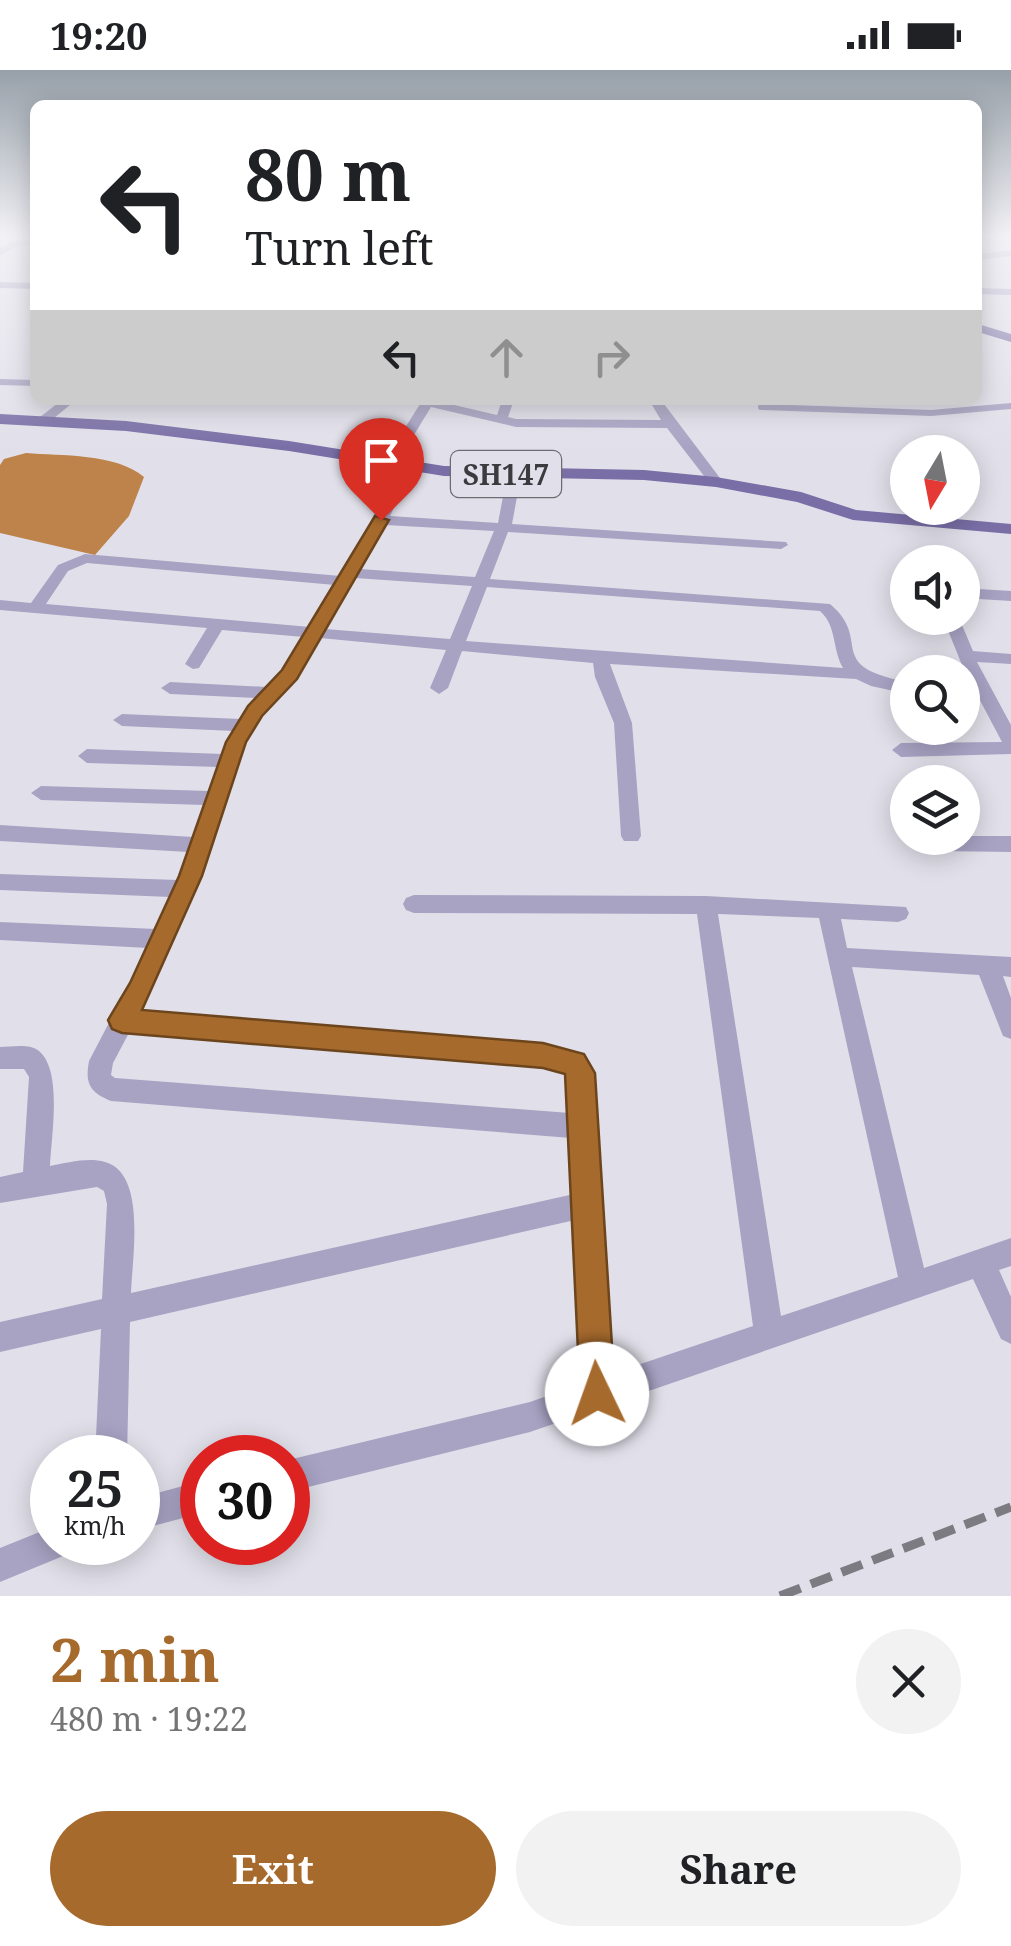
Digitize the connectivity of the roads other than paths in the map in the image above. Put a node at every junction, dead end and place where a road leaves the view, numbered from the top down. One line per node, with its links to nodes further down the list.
1 (982, 329): 2 (main road)
2 (1011, 338)
3 (0, 382): 4 (street)
4 (30, 383)
5 (64, 405): 13 (street)
6 (422, 405): 16 (street)
7 (457, 405): 14 (street)
8 (506, 405): 14 (street)
9 (658, 405): 15 (street)
10 (1011, 406): 11 (lane)
11 (760, 407)
12 (0, 419): 13 (main road, SH147)
13 (44, 420): 16 (main road, SH147)
14 (501, 421): 15 (street)
15 (670, 424): 18 (street)
16 (398, 465): 17 (main road, SH147); 19 (street)
17 (514, 475): 18 (main road, SH147); 20 (street)
18 (716, 482): 21 (main road, SH147)
19 (381, 520): 20 (street); 23 (street)
20 (502, 529): 22 (street); 24 (street)
21 (1011, 529)
22 (781, 546)
23 (347, 577): 24 (street); 28 (street); 30 (street)
24 (483, 580): 31 (street); 36 (street)
25 (980, 594): 26 (street)
26 (1011, 596)
27 (0, 605): 28 (street)
28 (36, 608): 29 (street)
29 (216, 626): 30 (street); 35 (street)
30 (313, 634): 31 (street); 40 (street)
31 (454, 646): 33 (street); 39 (street)
32 (980, 657): 34 (street)
33 (601, 658): 36 (street); 51 (street)
34 (1011, 660)
35 (194, 664)
36 (854, 674): 37 (street)
37 (890, 685)
38 (170, 688): 40 (street)
39 (440, 688)
40 (273, 693): 43 (street)
41 (980, 701): 44 (street)
42 (122, 720): 43 (street)
43 (246, 725): 47 (street)
44 (1011, 745): 45 (street)
45 (901, 750)
46 (87, 756): 47 (street)
47 (227, 760): 49 (street)
48 (40, 792): 49 (street)
49 (218, 798): 54 (street)
50 (0, 833): 54 (street)
51 (631, 836)
52 (980, 844): 53 (street)
53 (1011, 844)
54 (202, 845): 56 (street)
55 (0, 882): 56 (street)
56 (185, 889): 62 (street)
57 (414, 904): 58 (street)
58 (706, 905): 59 (street); 78 (street)
59 (828, 912): 60 (street); 63 (street)
60 (898, 913)
61 (0, 931): 62 (street)
62 (162, 939): 65 (street)
63 (838, 957): 64 (street); 74 (street)
64 (999, 966): 66 (street)
65 (122, 1020): 68 (street); 68 (street)
66 (1011, 1028)
67 (0, 1058): 69 (street)
68 (582, 1126): 71 (street)
69 (36, 1184): 70 (street); 75 (street)
70 (0, 1190)
71 (586, 1204): 75 (street); 79 (street)
72 (1011, 1252): 73 (street)
73 (981, 1264): 74 (street); 76 (street)
74 (914, 1286): 78 (street)
75 (117, 1312): 77 (street); 80 (street)
76 (1011, 1329)
77 (0, 1337)
78 (770, 1337): 79 (street)
79 (597, 1394): 81 (street)
80 (113, 1435)
81 (310, 1471)
82 (30, 1553): 83 (street)
83 (0, 1565)

